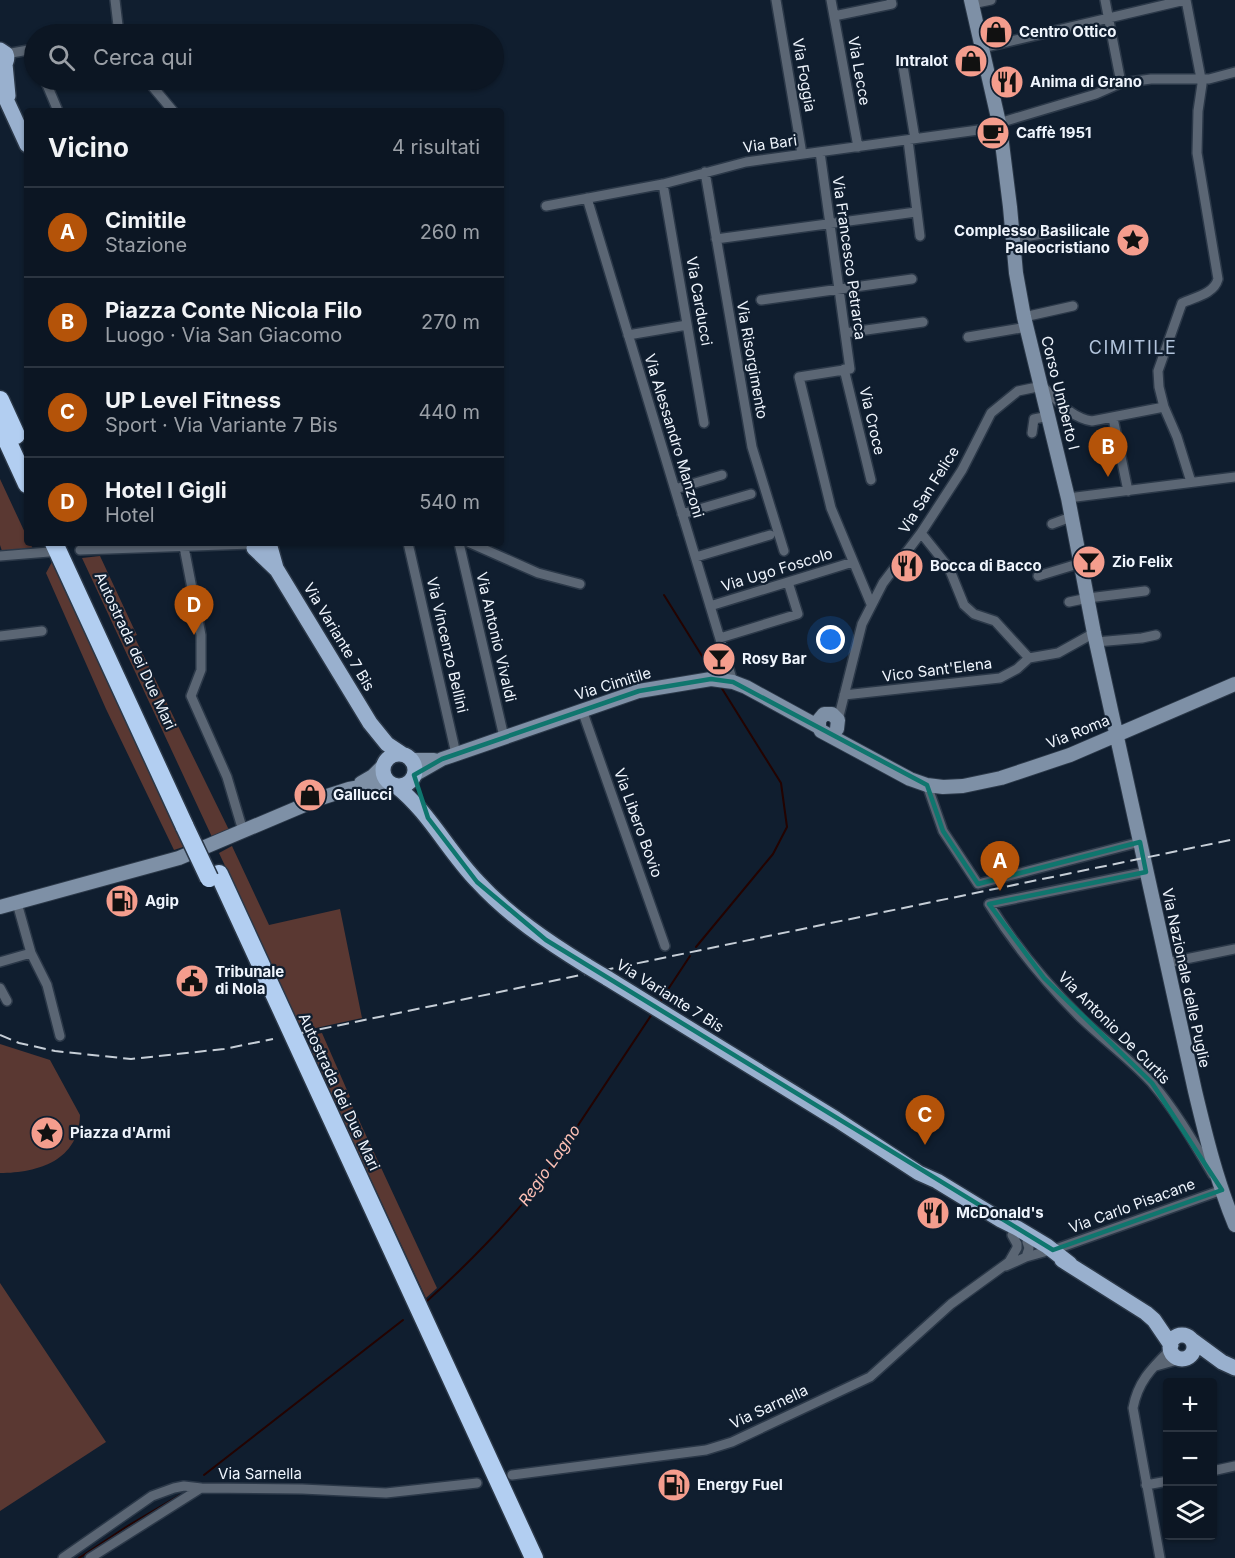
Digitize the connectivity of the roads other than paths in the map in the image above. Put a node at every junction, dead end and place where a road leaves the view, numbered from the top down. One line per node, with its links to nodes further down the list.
1 (115, 0): 11 (street)
2 (776, 0): 30 (street, Via Foggia)
3 (831, 0): 9 (street, Via Lecce)
4 (891, 0): 9 (street)
5 (991, 0): 8 (street)
6 (1105, 0): 10 (street)
7 (1185, 0): 10 (street); 17 (street)
8 (971, 2): 12 (street)
9 (834, 16): 28 (street, Via Lecce)
10 (1108, 18): 12 (street); 18 (street)
11 (116, 24)
12 (982, 48): 25 (street)
13 (24, 52): 14 (street)
14 (2, 55): 24 (main road)
15 (903, 66): 27 (street)
16 (1235, 72): 17 (street, Via Bari)
17 (1202, 79): 18 (street, Via Bari); 54 (street)
18 (1121, 83): 25 (street, Via Bari)
19 (0, 86): 24 (main road)
20 (49, 90): 22 (street)
21 (155, 90): 23 (street)
22 (57, 108)
23 (170, 108)
24 (10, 110): 26 (main road)
25 (1000, 125): 27 (street, Via Bari); 39 (street, Corso Umberto I)
26 (24, 139)
27 (911, 140): 28 (street, Via Bari); 35 (street)
28 (858, 147): 29 (street, Via Bari)
29 (820, 152): 30 (street, Via Bari); 36 (street, Via Francesco Petrarca)
30 (802, 154): 31 (street, Via Bari)
31 (705, 172): 32 (street, Via Bari); 40 (street, Via Risorgimento)
32 (663, 184): 33 (street, Via Bari); 47 (street, Via Carducci)
33 (587, 198): 34 (street, Via Bari); 49 (street, Via Alessandro Manzoni)
34 (546, 206)
35 (916, 212): 36 (street); 38 (street)
36 (830, 224): 40 (street); 42 (street, Via Francesco Petrarca)
37 (1048, 233): 39 (street)
38 (920, 236)
39 (1013, 238): 46 (street, Corso Umberto I)
40 (716, 239): 86 (street, Via Risorgimento)
41 (912, 279): 42 (street)
42 (838, 289): 43 (street); 48 (street, Via Francesco Petrarca)
43 (761, 300)
44 (1073, 306): 46 (street)
45 (923, 322): 48 (street)
46 (1026, 322): 50 (street); 52 (street, Corso Umberto I)
47 (687, 325): 49 (street); 57 (street, Via Carducci)
48 (844, 333): 51 (street, Via Francesco Petrarca)
49 (628, 335): 66 (street, Via Alessandro Manzoni)
50 (968, 338)
51 (847, 369): 64 (street, Via Croce); 89 (street)
52 (1042, 386): 55 (street, Corso Umberto I); 56 (street); 73 (street, Via San Felice)
53 (0, 400): 60 (highway)
54 (1164, 407): 56 (street); 65 (street)
55 (1049, 416): 59 (street); 69 (street, Corso Umberto I)
56 (1113, 418): 67 (street)
57 (704, 423)
58 (0, 425): 62 (highway)
59 (1032, 434)
60 (24, 452)
61 (722, 475): 66 (street)
62 (24, 477)
63 (1235, 477): 65 (street)
64 (871, 480)
65 (1191, 482): 67 (street)
66 (675, 489): 70 (street, Via Alessandro Manzoni)
67 (1128, 491): 69 (street)
68 (751, 494): 70 (street)
69 (1068, 498): 71 (street, Corso Umberto I)
70 (682, 514): 88 (street, Via Alessandro Manzoni)
71 (1071, 517): 72 (street); 90 (street, Corso Umberto I)
72 (1052, 524)
73 (921, 533): 98 (street, Via San Felice); 105 (street)
74 (770, 535): 88 (street)
75 (106, 546): 83 (street)
76 (161, 546): 84 (street)
77 (218, 546): 84 (street)
78 (253, 546): 91 (main road, Via Variante 7 Bis)
79 (270, 546): 91 (main road, Via Variante 7 Bis)
80 (409, 546): 114 (street, Via Vincenzo Bellini)
81 (460, 546): 113 (street, Via Antonio Vivaldi)
82 (477, 546): 94 (street)
83 (73, 547): 121 (highway, Autostrada dei Due Mari)
84 (184, 547): 122 (street)
85 (52, 548): 87 (street); 121 (highway, Autostrada dei Due Mari)
86 (784, 551)
87 (0, 556)
88 (696, 557): 99 (street, Via Alessandro Manzoni)
89 (853, 562): 93 (street, Via Ugo Foscolo); 98 (street)
90 (1081, 562): 92 (street); 96 (street, Corso Umberto I)
91 (277, 570): 110 (main road, Via Variante 7 Bis)
92 (1038, 576)
93 (788, 582): 99 (street, Via Ugo Foscolo); 103 (street)
94 (580, 584)
95 (1145, 591): 96 (street)
96 (1088, 598): 97 (street); 104 (street, Corso Umberto I)
97 (1069, 602)
98 (871, 604): 108 (street, Via San Felice)
99 (710, 606): 103 (street, Via Alessandro Manzoni)
100 (42, 631): 102 (street)
101 (1156, 634): 104 (street)
102 (0, 636)
103 (720, 638): 106 (street, Via Alessandro Manzoni)
104 (1095, 638): 105 (street, Vico Sant'Elena); 112 (street, Corso Umberto I)
105 (1029, 658): 108 (street, Vico Sant'Elena)
106 (734, 682): 109 (street, Via Cimitile); 111 (street, Via Cimitile)
107 (1235, 684): 112 (street, Via Roma)
108 (844, 698): 111 (street, Via San Felice)
109 (582, 710): 113 (street, Via Cimitile); 127 (street, Via Libero Bovio)
110 (370, 723): 115 (main road, Via Variante 7 Bis); 116 (main road, Via Variante 7 Bis)
111 (829, 723): 118 (street, Via Cimitile)
112 (1117, 735): 118 (street, Via Roma); 123 (street, Via Nazionale delle Puglie)
113 (504, 737): 114 (street, Via Cimitile)
114 (456, 754): 116 (street, Via Cimitile)
115 (384, 764): 116 (main road); 117 (main road); 119 (street)
116 (410, 767): 117 (main road); 120 (main road, Via Variante 7 Bis)
117 (392, 784): 119 (street); 120 (main road, Via Variante 7 Bis)
118 (927, 785): 123 (street)
119 (349, 789): 122 (street)
120 (428, 818): 135 (main road, Via Variante 7 Bis, bridge)
121 (190, 825): 125 (highway, Autostrada dei Due Mari, bridge)
122 (243, 831): 126 (street)
123 (1140, 842): 124 (street, Via Nazionale delle Puglie)
124 (1146, 872): 131 (street, Via Nazionale delle Puglie); 136 (street, Via Antonio De Curtis)
125 (214, 876): 157 (highway, Autostrada dei Due Mari); 158 (highway, Autostrada dei Due Mari)
126 (7, 904): 129 (street)
127 (665, 946)
128 (1235, 949): 131 (street)
129 (31, 953): 130 (street); 134 (street)
130 (0, 962)
131 (1166, 963): 136 (street, Via Nazionale delle Puglie)
132 (0, 988): 133 (street)
133 (7, 1001)
134 (60, 1036)
135 (919, 1173): 137 (main road, Via Variante 7 Bis); 139 (main road, Via Variante 7 Bis)
136 (1222, 1190): 138 (street, Via Nazionale delle Puglie); 141 (street, Via Carlo Pisacane)
137 (1001, 1220): 140 (main road, Via Variante 7 Bis); 141 (main road, Via Variante 7 Bis)
138 (1235, 1226)
139 (1012, 1235): 140 (main road, Via Variante 7 Bis); 142 (street)
140 (1027, 1250): 141 (main road, Via Variante 7 Bis); 142 (street)
141 (1048, 1251): 143 (main road, Via Variante 7 Bis)
142 (999, 1270): 150 (street, Via Sarnella)
143 (1154, 1320): 144 (main road, Via Variante 7 Bis); 145 (main road, Via Variante 7 Bis)
144 (1189, 1338): 145 (main road); 145 (main road); 146 (main road, Via Variante 7 Bis)
145 (1177, 1353): 146 (main road, Via Variante 7 Bis); 147 (street); 147 (street)
146 (1228, 1365)
147 (1153, 1367): 153 (street)
148 (1235, 1466): 149 (street)
149 (1217, 1470)
150 (512, 1475)
151 (1163, 1482): 153 (street)
152 (477, 1483): 154 (street, Via Sarnella)
153 (1146, 1485): 159 (street)
154 (201, 1488): 155 (street, Via Sarnella); 156 (street)
155 (63, 1558)
156 (90, 1558)
157 (523, 1558)
158 (534, 1558)
159 (1160, 1558)

